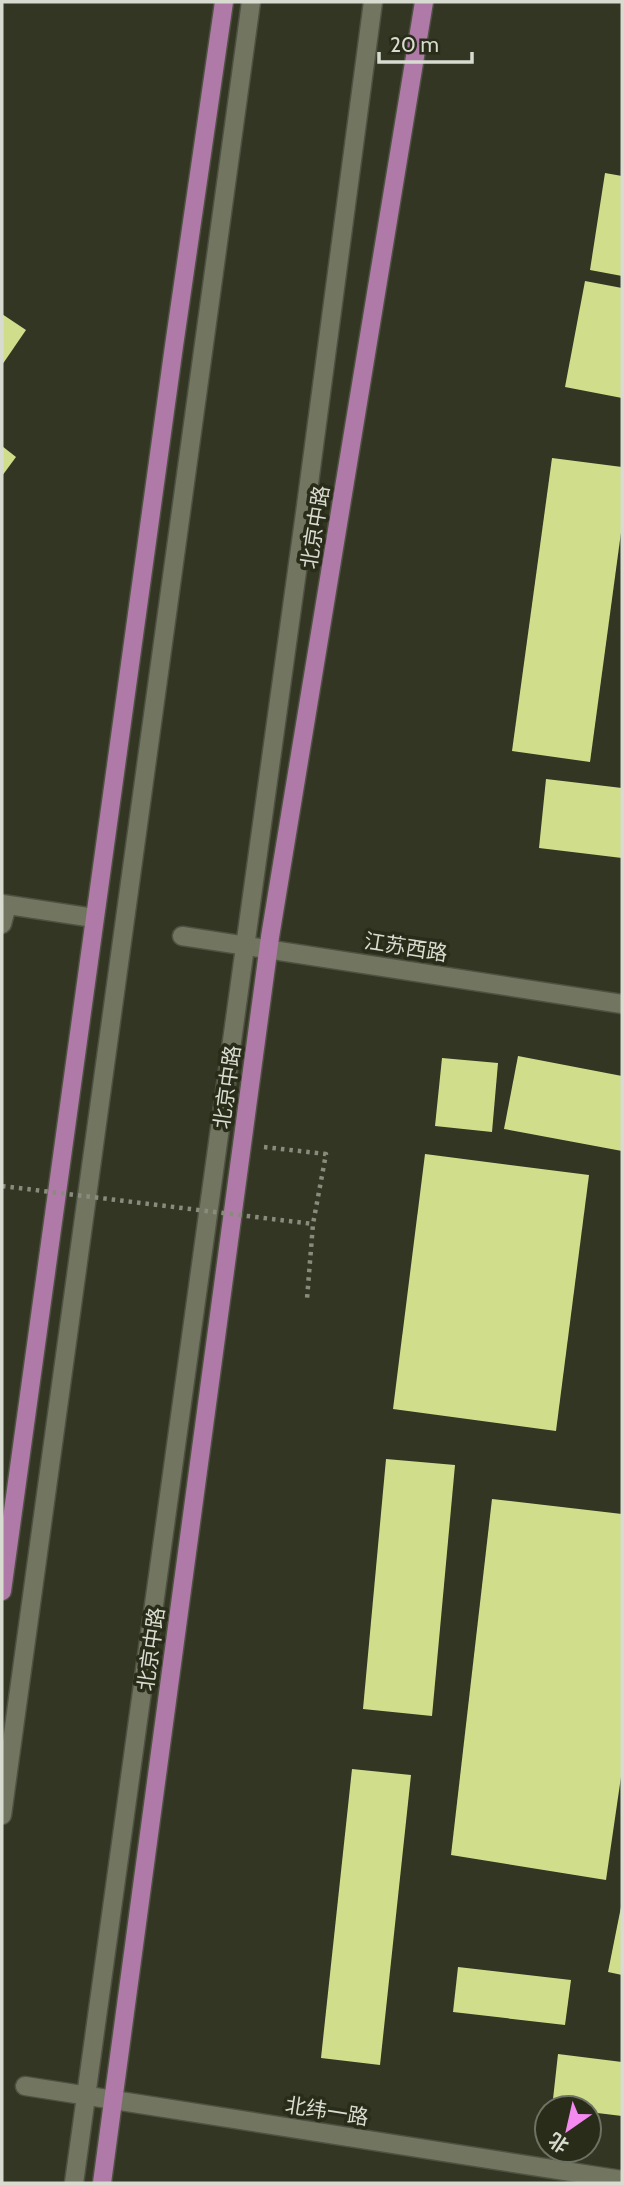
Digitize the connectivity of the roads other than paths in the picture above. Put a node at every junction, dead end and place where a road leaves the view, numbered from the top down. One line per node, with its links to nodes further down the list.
1 (224, 2): 6 (main road)
2 (251, 2): 13 (street)
3 (373, 2): 9 (street)
4 (424, 2): 10 (main road, 北京中路)
5 (4, 905): 6 (street); 7 (street)
6 (94, 918): 12 (main road)
7 (2, 924)
8 (182, 936): 9 (street, 江苏西路)
9 (245, 945): 10 (street, 江苏西路); 15 (street)
10 (269, 949): 11 (street, 江苏西路); 16 (main road, 北京中路)
11 (622, 1004)
12 (2, 1591)
13 (2, 1815)
14 (25, 2085): 15 (street, 北纬一路)
15 (87, 2095): 16 (street, 北纬一路); 18 (street)
16 (114, 2100): 17 (street, 北纬一路); 19 (main road, 北京中路)
17 (622, 2180)
18 (75, 2183)
19 (102, 2183)

